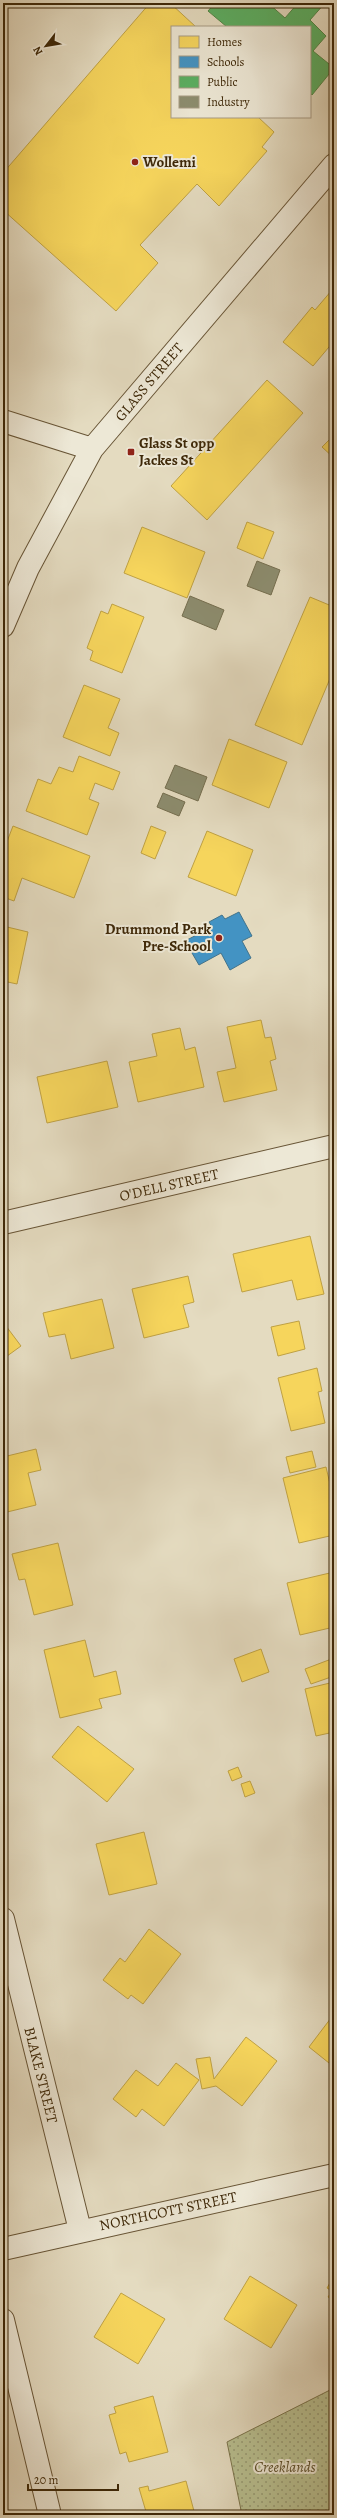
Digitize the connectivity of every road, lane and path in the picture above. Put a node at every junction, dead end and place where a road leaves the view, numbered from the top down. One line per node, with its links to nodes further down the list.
1 (334, 165): 3 (street, GLASS STREET)
2 (3, 421): 3 (street)
3 (92, 449): 4 (street, GLASS STREET)
4 (3, 626)
5 (333, 1152): 6 (street, O'DELL STREET)
6 (3, 1223)
7 (3, 1919): 9 (street, BLAKE STREET)
8 (334, 2175): 9 (street, NORTHCOTT STREET)
9 (80, 2230): 10 (street, NORTHCOTT STREET)
10 (3, 2249)
11 (3, 2320): 12 (street)
12 (50, 2515)

